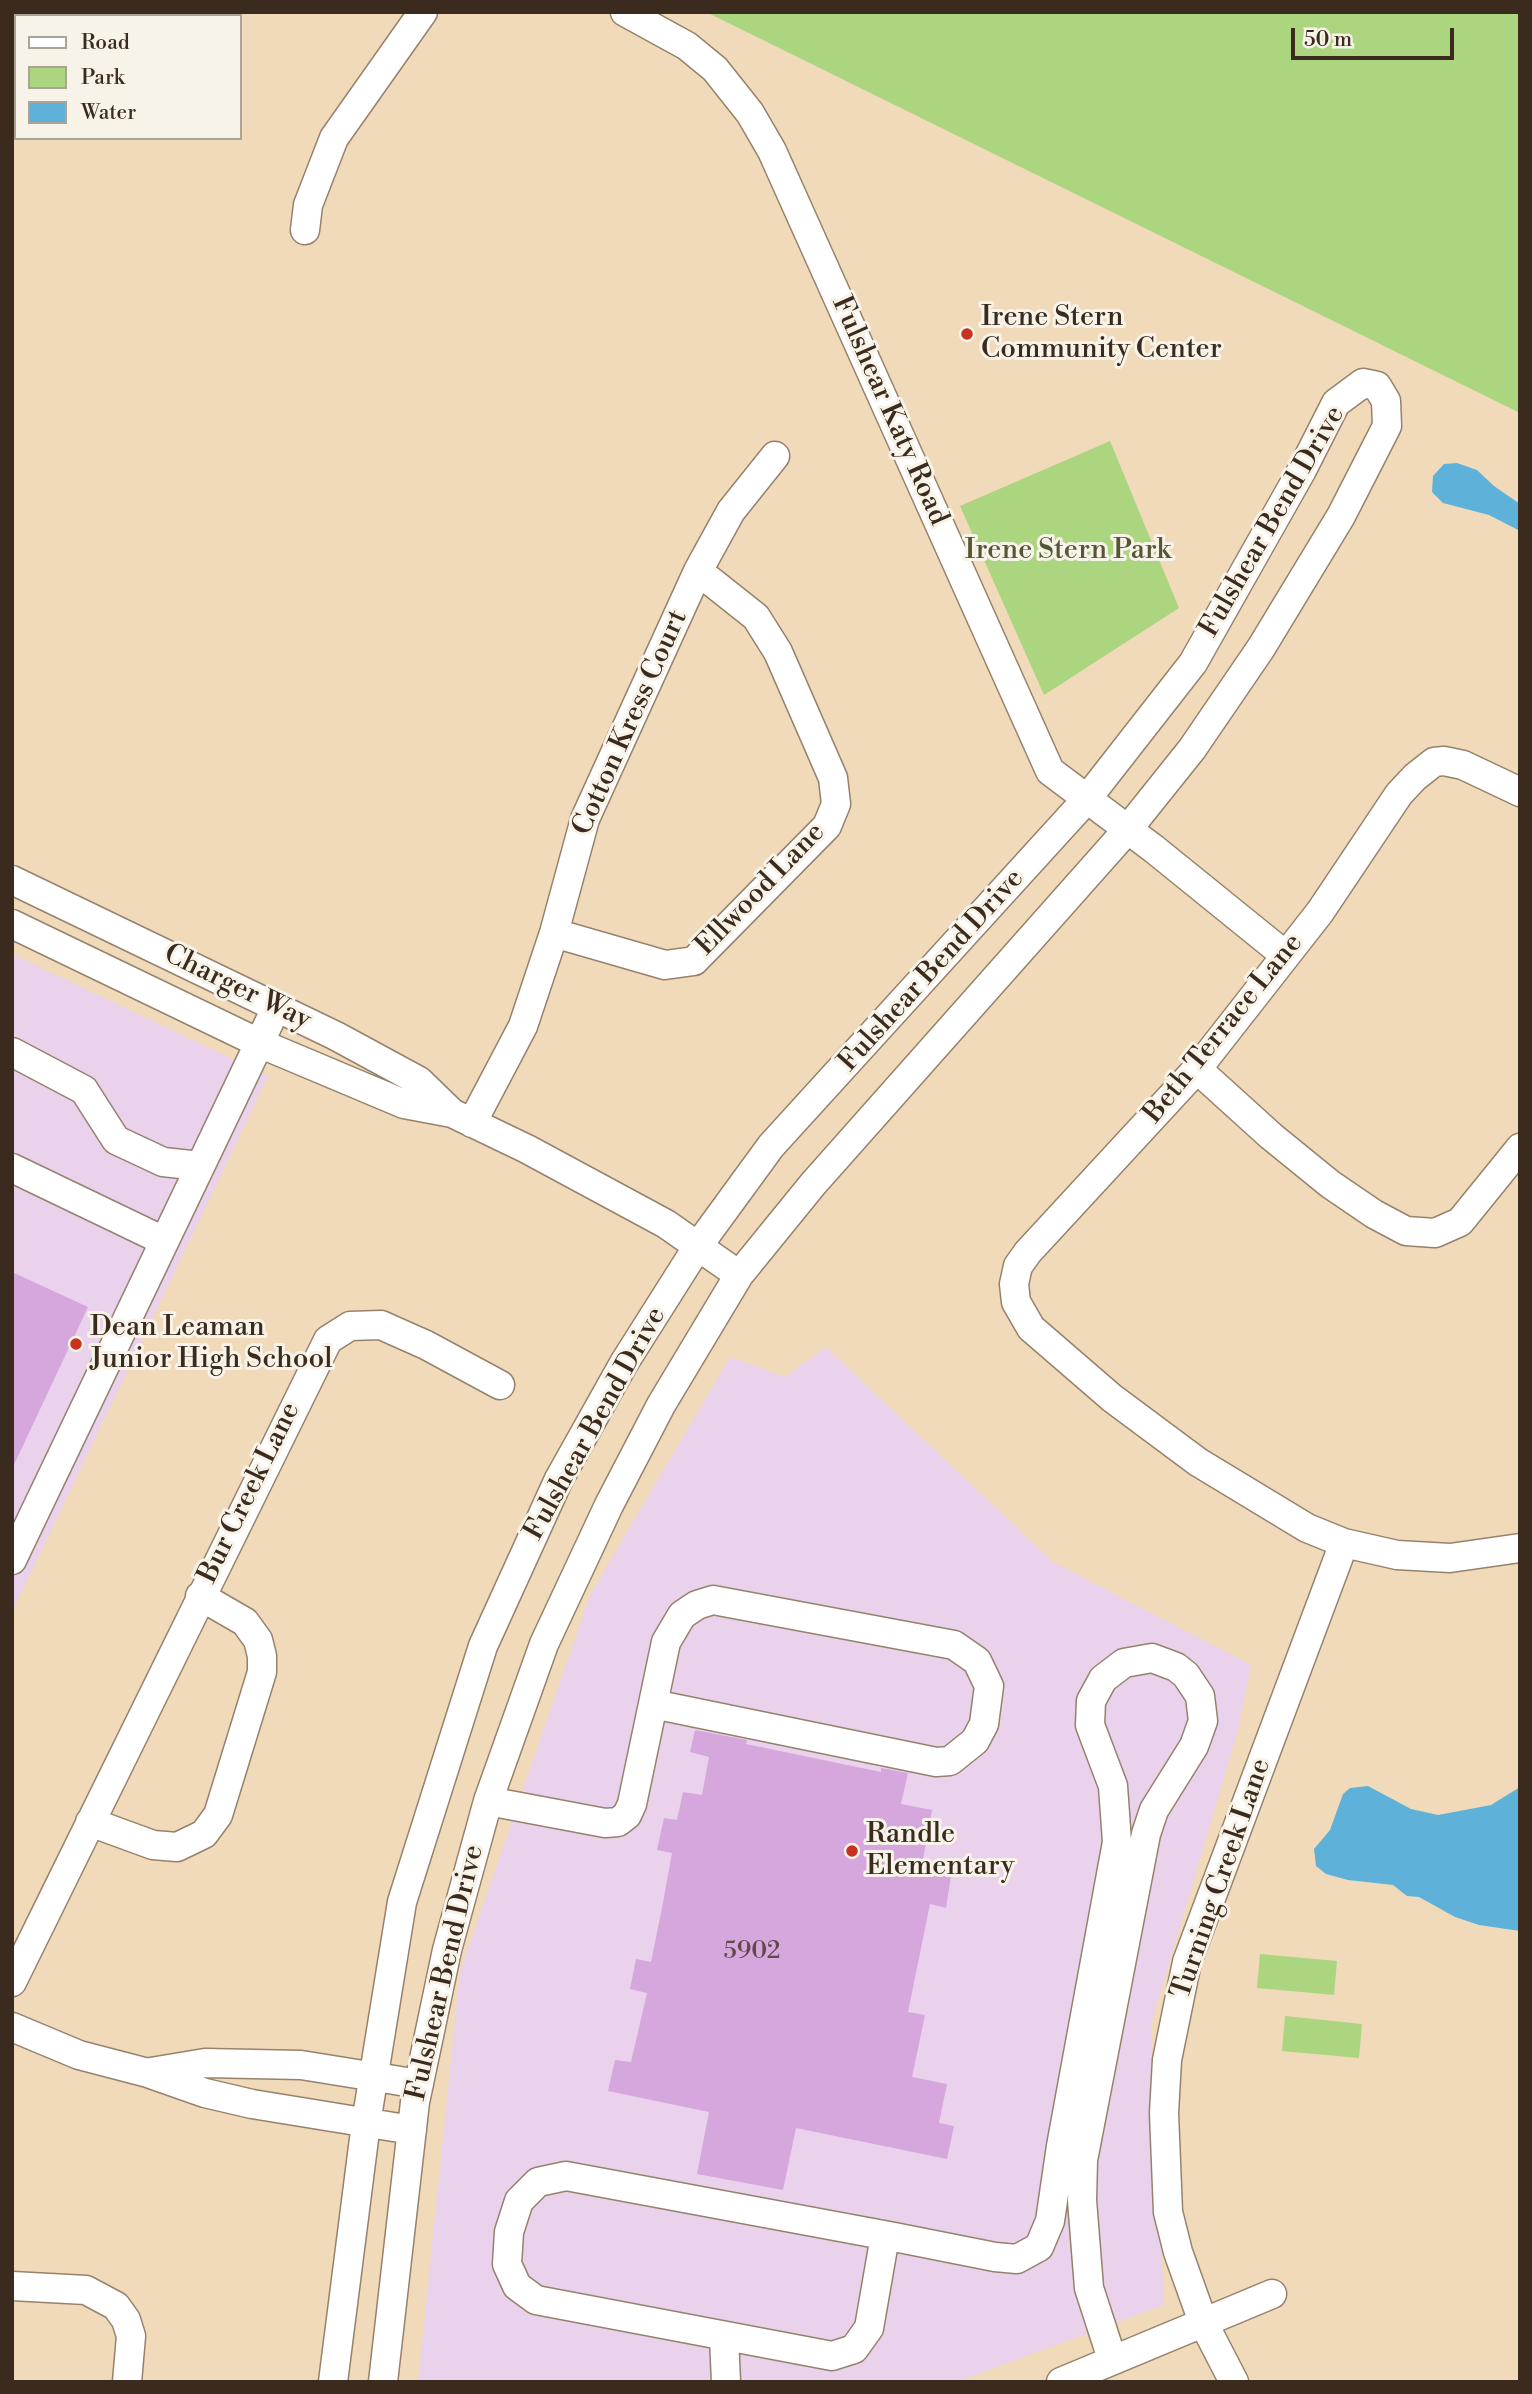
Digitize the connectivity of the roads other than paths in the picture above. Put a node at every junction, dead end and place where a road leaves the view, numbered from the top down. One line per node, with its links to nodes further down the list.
1 (423, 12): 3 (street)
2 (625, 12): 7 (street, Fulshear Katy Road)
3 (305, 230)
4 (775, 456): 5 (street, Cotton Kress Court)
5 (698, 570): 11 (street, Cotton Kress Court); 11 (street, Ellwood Lane)
6 (1520, 792): 12 (street, Beth Terrace Lane)
7 (1086, 800): 8 (street, Fulshear Katy Road); 8 (street, Fulshear Bend Drive); 22 (street, Fulshear Bend Drive)
8 (1128, 829): 12 (street, Fulshear Katy Road); 23 (street, Fulshear Bend Drive)
9 (12, 880): 13 (street, Charger Way)
10 (12, 924): 14 (street, Charger Way)
11 (554, 933): 17 (street, Cotton Kress Court)
12 (1285, 955): 16 (street, Beth Terrace Lane)
13 (276, 1006): 14 (street); 17 (street, Charger Way)
14 (259, 1043): 17 (street, Charger Way); 19 (street)
15 (12, 1052): 19 (street)
16 (1197, 1069): 18 (street); 25 (street, Beth Terrace Lane)
17 (462, 1118): 22 (street, Charger Way)
18 (1520, 1148)
19 (200, 1166): 21 (street)
20 (12, 1168): 21 (street)
21 (164, 1241): 27 (street)
22 (698, 1246): 23 (street, Charger Way); 35 (street, Fulshear Bend Drive)
23 (740, 1275): 30 (street, Fulshear Bend Drive)
24 (500, 1385): 28 (street, Bur Creek Lane)
25 (1344, 1543): 26 (street); 42 (street, Turning Creek Lane)
26 (1520, 1548)
27 (12, 1560)
28 (200, 1596): 31 (street, Bur Creek Lane); 31 (street, Bur Creek Lane)
29 (653, 1704): 29 (street); 30 (street)
30 (488, 1801): 36 (street, Fulshear Bend Drive)
31 (90, 1822): 32 (street, Bur Creek Lane)
32 (12, 1982)
33 (12, 2027): 34 (street)
34 (148, 2073): 35 (street); 37 (street)
35 (373, 2077): 36 (street); 37 (street, Fulshear Bend Drive)
36 (419, 2084): 38 (street, Fulshear Bend Drive)
37 (366, 2123): 38 (street); 46 (street, Fulshear Bend Drive)
38 (412, 2130): 47 (street, Fulshear Bend Drive)
39 (885, 2236): 43 (street); 43 (street); 44 (street)
40 (12, 2286): 45 (street)
41 (1272, 2294): 42 (street)
42 (1203, 2322): 44 (street); 50 (street, Turning Creek Lane)
43 (723, 2337): 48 (street)
44 (1112, 2359): 49 (street)
45 (127, 2382)
46 (333, 2382)
47 (383, 2382)
48 (726, 2382)
49 (1061, 2382)
50 (1234, 2382)

